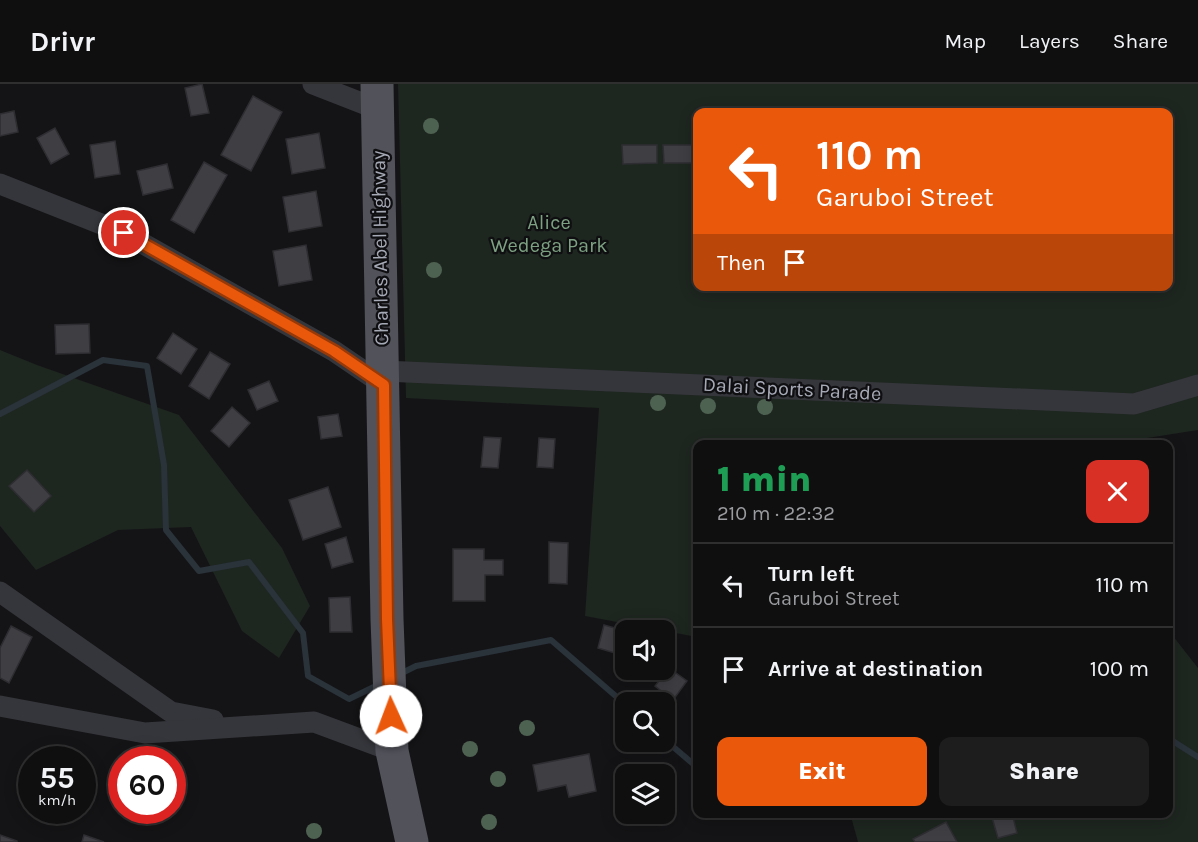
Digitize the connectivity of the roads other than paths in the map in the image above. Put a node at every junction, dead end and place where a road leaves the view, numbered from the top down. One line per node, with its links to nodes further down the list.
1 (313, 84): 2 (street)
2 (377, 97): 4 (main road, Charles Abel Highway)
3 (0, 184): 4 (street)
4 (383, 378): 5 (street, Dalai Sports Parade); 9 (main road, Charles Abel Highway)
5 (1198, 385)
6 (0, 592): 8 (street)
7 (0, 706): 8 (street)
8 (240, 725): 9 (street)
9 (392, 752): 10 (main road, Charles Abel Highway)
10 (412, 842)

